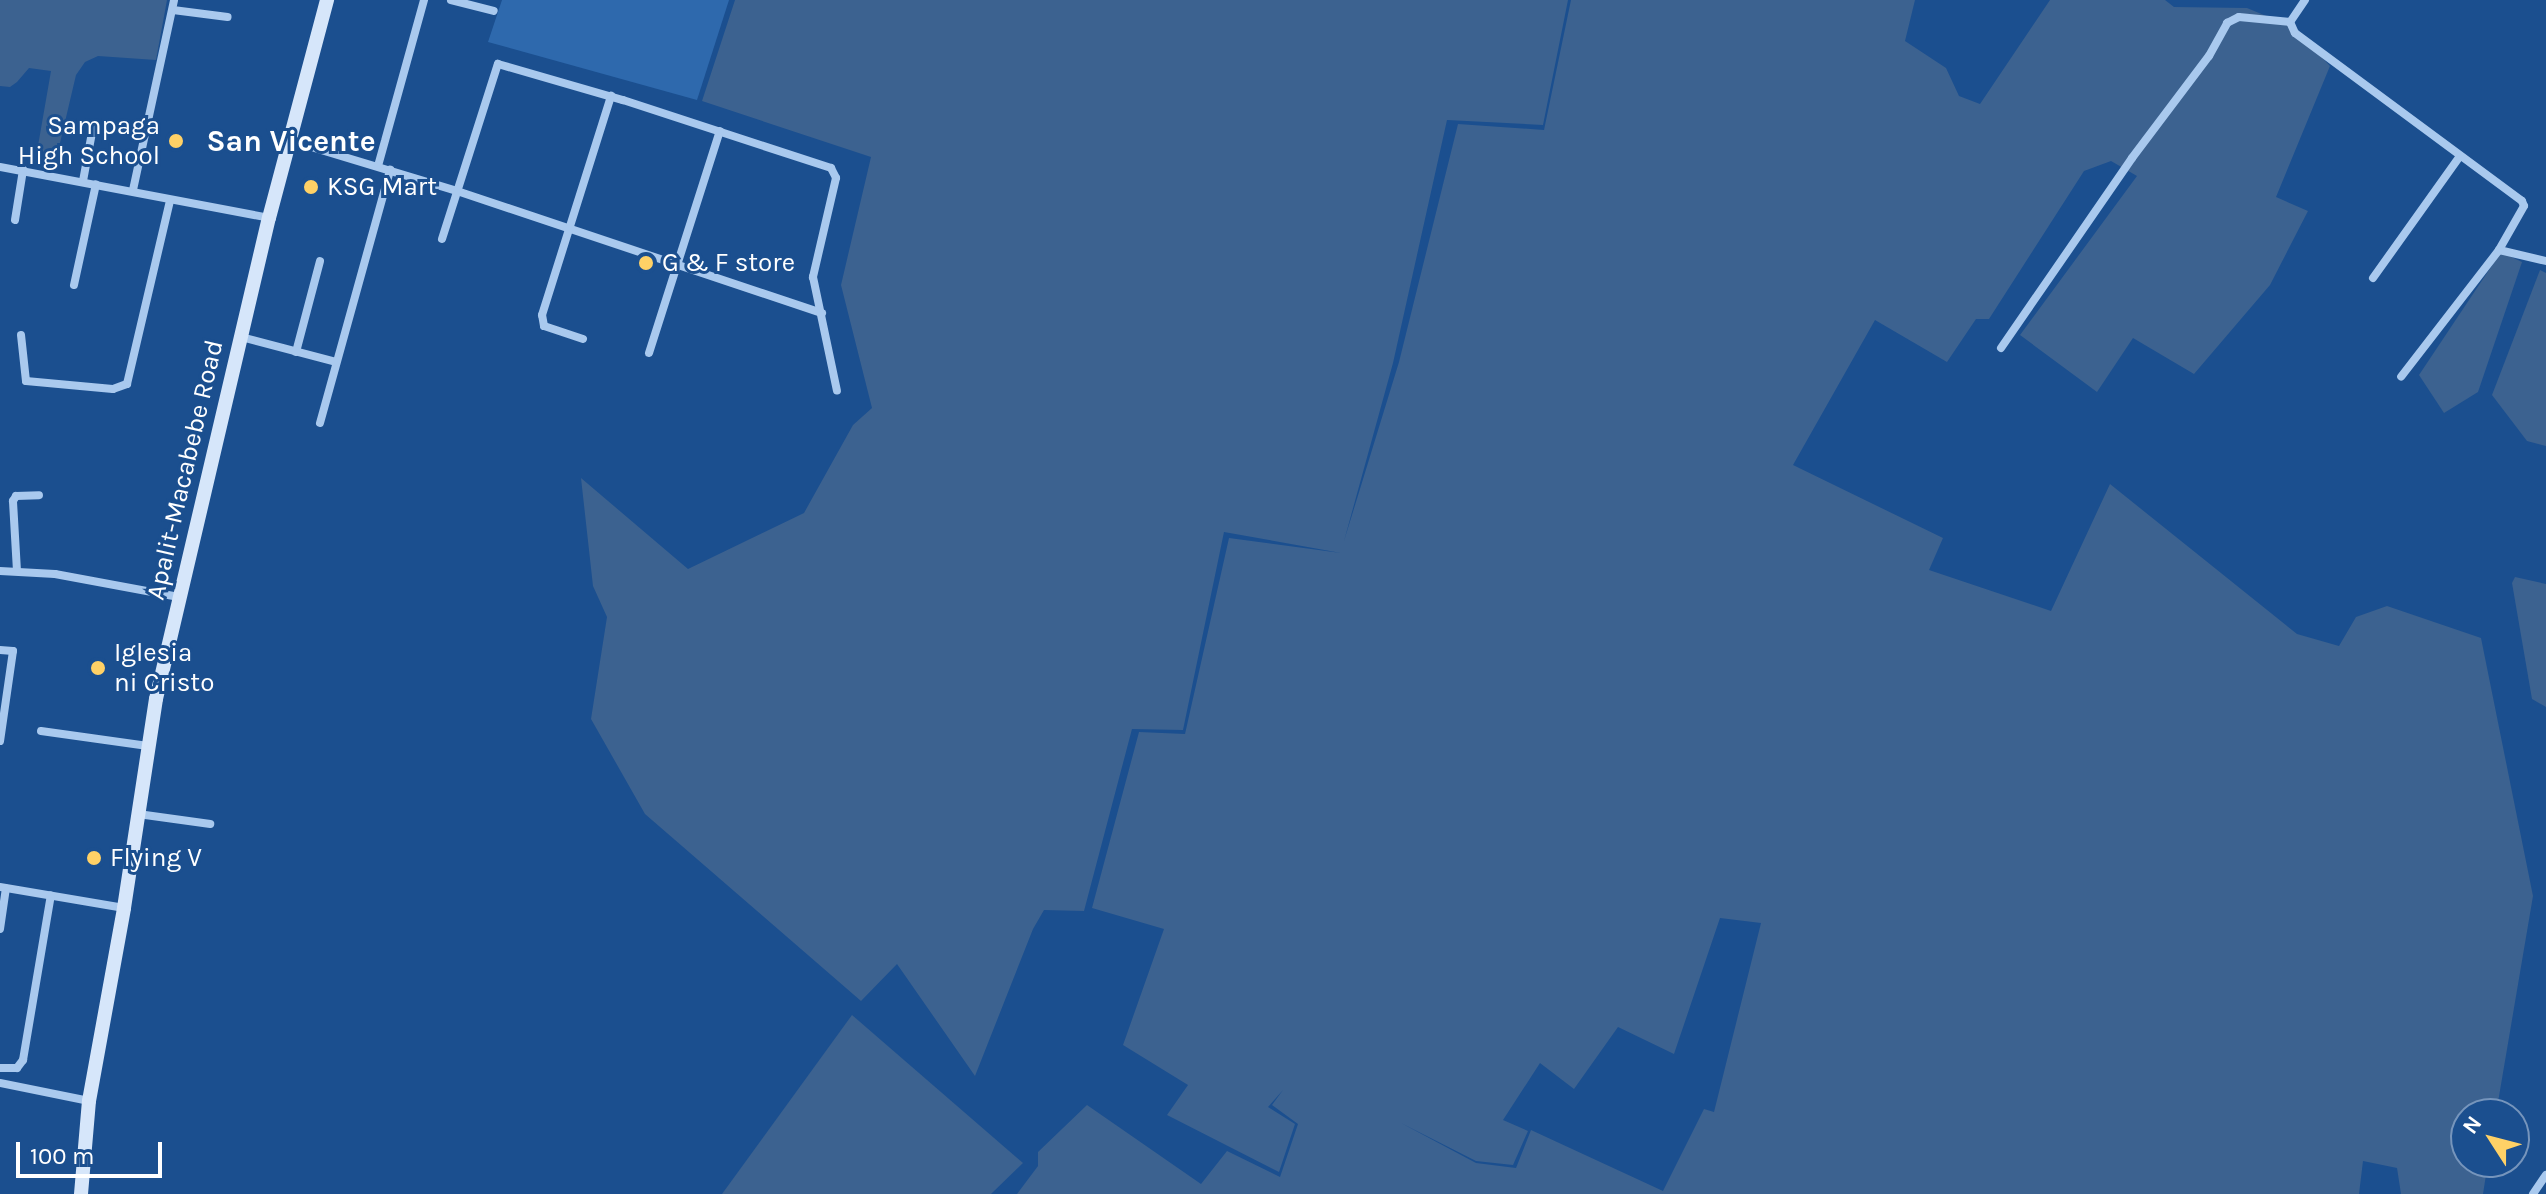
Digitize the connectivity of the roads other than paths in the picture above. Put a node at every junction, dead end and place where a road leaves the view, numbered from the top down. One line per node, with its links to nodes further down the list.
1 (327, 0): 12 (main road, Apalit-Macabebe Road)
2 (424, 0): 14 (street)
3 (451, 0): 6 (street)
4 (2305, 0): 8 (street)
5 (173, 5): 7 (street); 20 (street)
6 (494, 11)
7 (228, 17)
8 (2290, 22): 13 (street); 37 (street)
9 (611, 96): 11 (street); 21 (street); 25 (street)
10 (93, 127): 18 (street)
11 (720, 131): 30 (street); 33 (street)
12 (288, 140): 14 (street); 23 (main road, Apalit-Macabebe Road)
13 (2460, 156): 27 (street); 31 (street)
14 (378, 166): 17 (street)
15 (0, 167): 16 (street)
16 (23, 170): 18 (street); 24 (street)
17 (390, 170): 21 (street); 40 (street)
18 (83, 181): 19 (street)
19 (96, 184): 20 (street); 32 (street)
20 (133, 190): 22 (street)
21 (457, 191): 25 (street); 26 (street)
22 (170, 200): 23 (street); 34 (street)
23 (269, 218): 35 (main road, Apalit-Macabebe Road)
24 (15, 220)
25 (571, 228): 30 (street); 36 (street)
26 (442, 239)
27 (2499, 250): 29 (street); 41 (street)
28 (320, 261): 38 (street)
29 (2546, 261)
30 (678, 264): 33 (street); 39 (street)
31 (2373, 278)
32 (74, 285)
33 (822, 313): 42 (street)
34 (21, 335)
35 (241, 337): 38 (street); 47 (main road, Apalit-Macabebe Road)
36 (583, 339)
37 (2001, 348)
38 (296, 352): 40 (street)
39 (649, 353)
40 (336, 362): 43 (street)
41 (2401, 377)
42 (837, 391)
43 (320, 423)
44 (39, 495): 46 (street)
45 (0, 571): 46 (street)
46 (17, 571): 47 (street)
47 (179, 597): 52 (main road, Apalit-Macabebe Road)
48 (0, 650): 49 (street)
49 (3, 695): 51 (street)
50 (41, 731): 52 (street)
51 (0, 741)
52 (148, 746): 53 (main road, Apalit-Macabebe Road)
53 (137, 814): 54 (street); 57 (main road, Apalit-Macabebe Road)
54 (210, 824)
55 (3, 888): 56 (street); 58 (street)
56 (51, 895): 57 (street); 59 (street)
57 (124, 908): 61 (main road, Apalit-Macabebe Road)
58 (0, 929)
59 (0, 1068)
60 (0, 1083): 61 (street)
61 (89, 1101): 63 (main road, Apalit-Macabebe Road)
62 (2546, 1175): 64 (street)
63 (81, 1194)
64 (2533, 1194)

